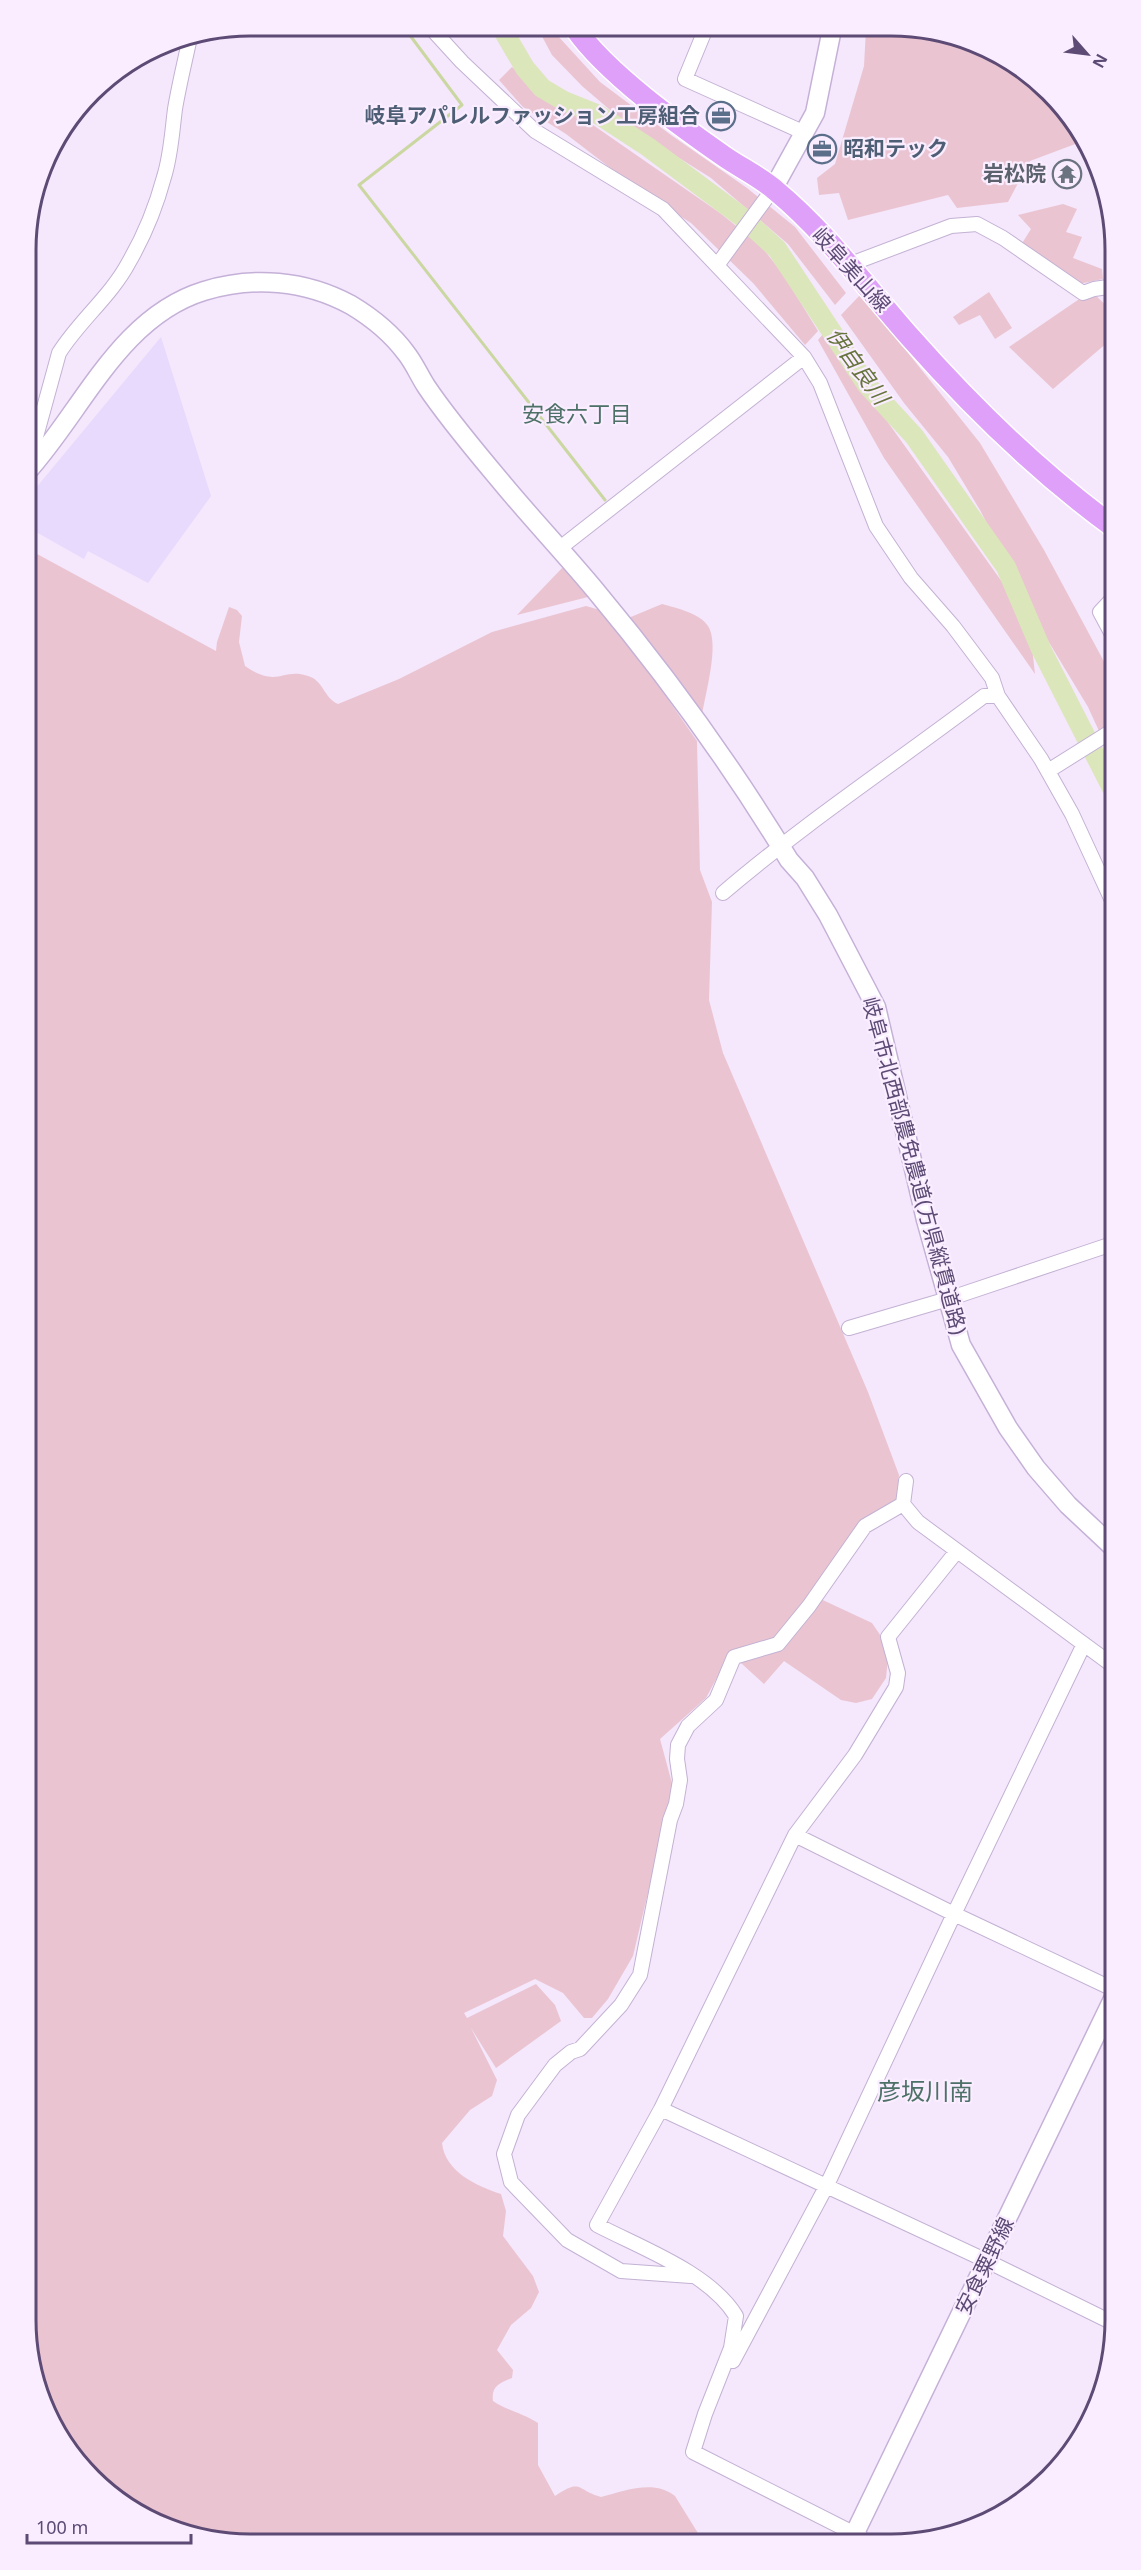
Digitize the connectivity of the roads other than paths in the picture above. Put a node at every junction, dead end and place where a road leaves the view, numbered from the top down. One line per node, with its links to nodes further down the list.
1 (438, 36): 8 (street)
2 (581, 36): 7 (main road, 岐阜美山線)
3 (703, 36): 6 (street)
4 (831, 36): 6 (street)
5 (188, 45): 13 (street)
6 (805, 133): 7 (street)
7 (774, 189): 8 (street); 9 (main road, 岐阜美山線)
8 (719, 261): 11 (street)
9 (848, 265): 10 (street); 16 (main road, 岐阜美山線)
10 (1105, 287)
11 (804, 357): 17 (street); 20 (street)
12 (36, 427): 13 (street)
13 (41, 427): 14 (street)
14 (36, 441)
15 (36, 461): 17 (street)
16 (1105, 520)
17 (561, 550): 23 (street, 岐阜市北西部農免農道(方県縦貫道路))
18 (1105, 607): 19 (street)
19 (1105, 621)
20 (998, 696): 22 (street); 23 (street)
21 (1105, 735): 22 (street)
22 (1048, 771): 24 (street)
23 (784, 852): 25 (street); 27 (street, 岐阜市北西部農免農道(方県縦貫道路))
24 (1105, 885)
25 (723, 893)
26 (1105, 1246): 27 (street)
27 (948, 1299): 28 (street); 31 (street, 岐阜市北西部農免農道(方県縦貫道路))
28 (849, 1328)
29 (906, 1481): 30 (street)
30 (903, 1504): 32 (street); 42 (street)
31 (1105, 1539)
32 (957, 1551): 33 (street); 35 (street)
33 (1084, 1644): 34 (street); 36 (street)
34 (1105, 1660)
35 (795, 1834): 36 (street); 39 (street)
36 (954, 1914): 37 (street); 40 (street)
37 (1105, 1987)
38 (1105, 2013): 41 (street, 安食粟野線)
39 (661, 2109): 40 (street); 42 (street)
40 (826, 2187): 41 (street); 44 (street)
41 (987, 2261): 43 (street); 46 (street, 安食粟野線)
42 (696, 2276): 44 (street)
43 (1105, 2319)
44 (705, 2414): 45 (street)
45 (852, 2534)
46 (857, 2534)

